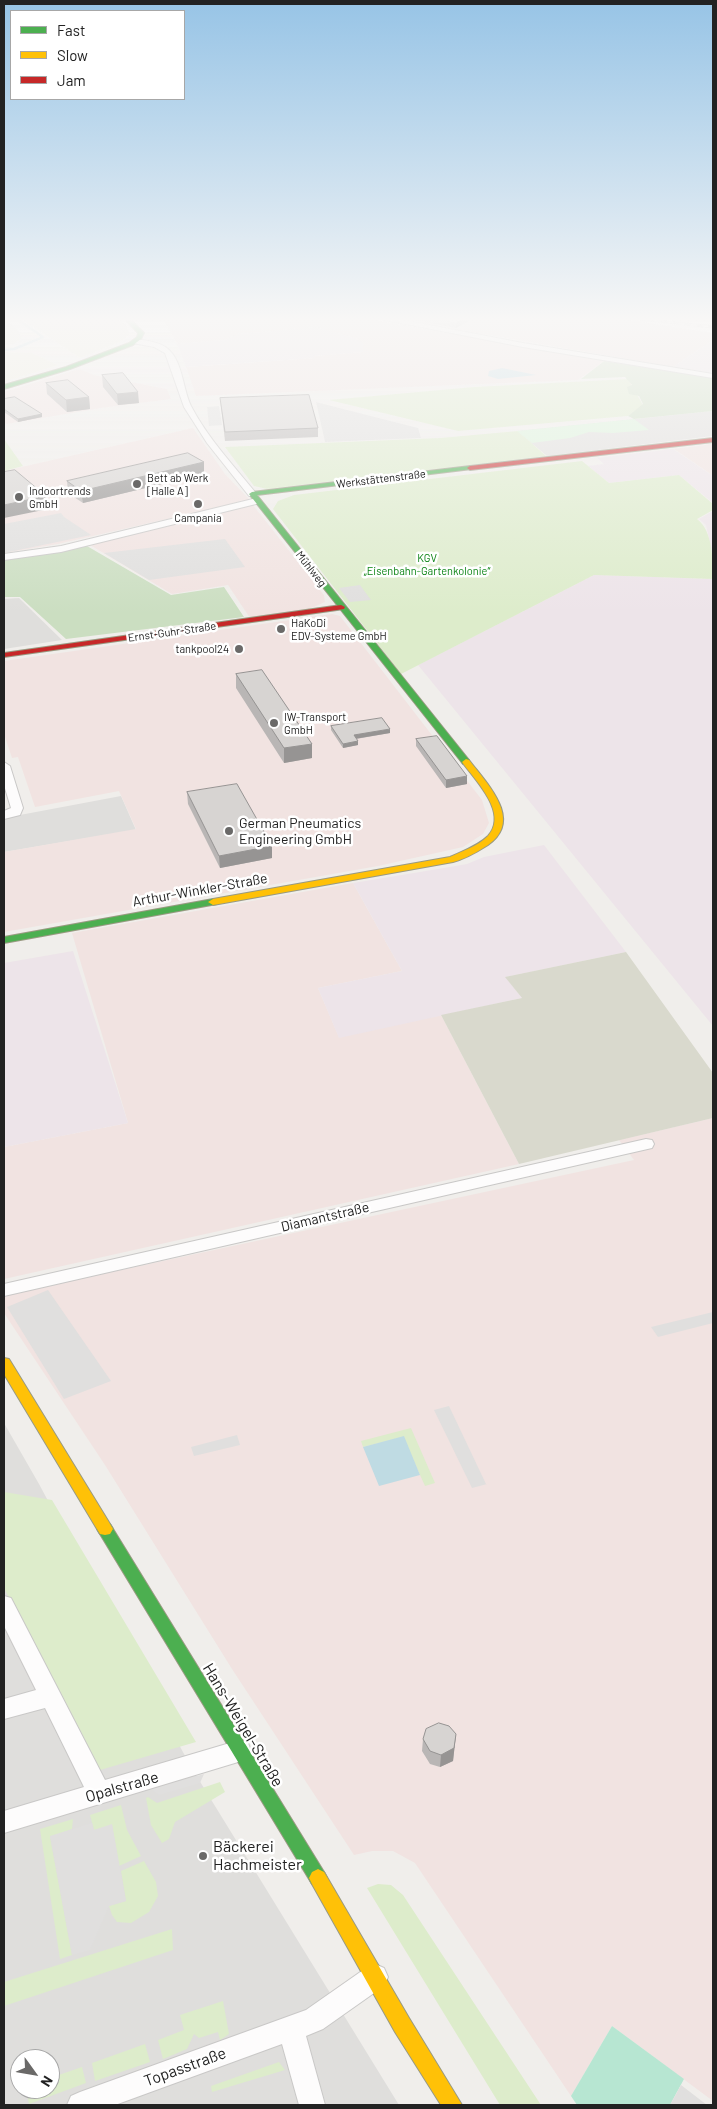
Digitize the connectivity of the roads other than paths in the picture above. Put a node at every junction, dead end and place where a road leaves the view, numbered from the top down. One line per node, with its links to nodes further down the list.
1 (195, 416): 3 (street, Mühlweg)
2 (713, 440): 3 (street, Werkstättenstraße)
3 (254, 497): 4 (street, Werkstättenstraße); 5 (street, Mühlweg)
4 (4, 557)
5 (340, 607): 6 (street, Ernst-Guhr-Straße); 8 (street, Mühlweg)
6 (4, 655)
7 (4, 766): 9 (street)
8 (477, 777): 10 (street, Arthur-Winkler-Straße)
9 (4, 815)
10 (4, 940)
11 (646, 1144): 12 (street, Diamantstraße)
12 (4, 1290)
13 (4, 1363): 17 (street, Hans-Weigel-Straße)
14 (4, 1605): 15 (street)
15 (50, 1696): 16 (street); 18 (street)
16 (4, 1709)
17 (240, 1751): 18 (street, Opalstraße); 20 (street, Hans-Weigel-Straße)
18 (100, 1794): 19 (street, Opalstraße)
19 (4, 1822)
20 (375, 1977): 21 (street, Topasstraße); 24 (street, Hans-Weigel-Straße)
21 (291, 2029): 22 (street, Topasstraße); 23 (street)
22 (80, 2105)
23 (312, 2105)
24 (452, 2105)

